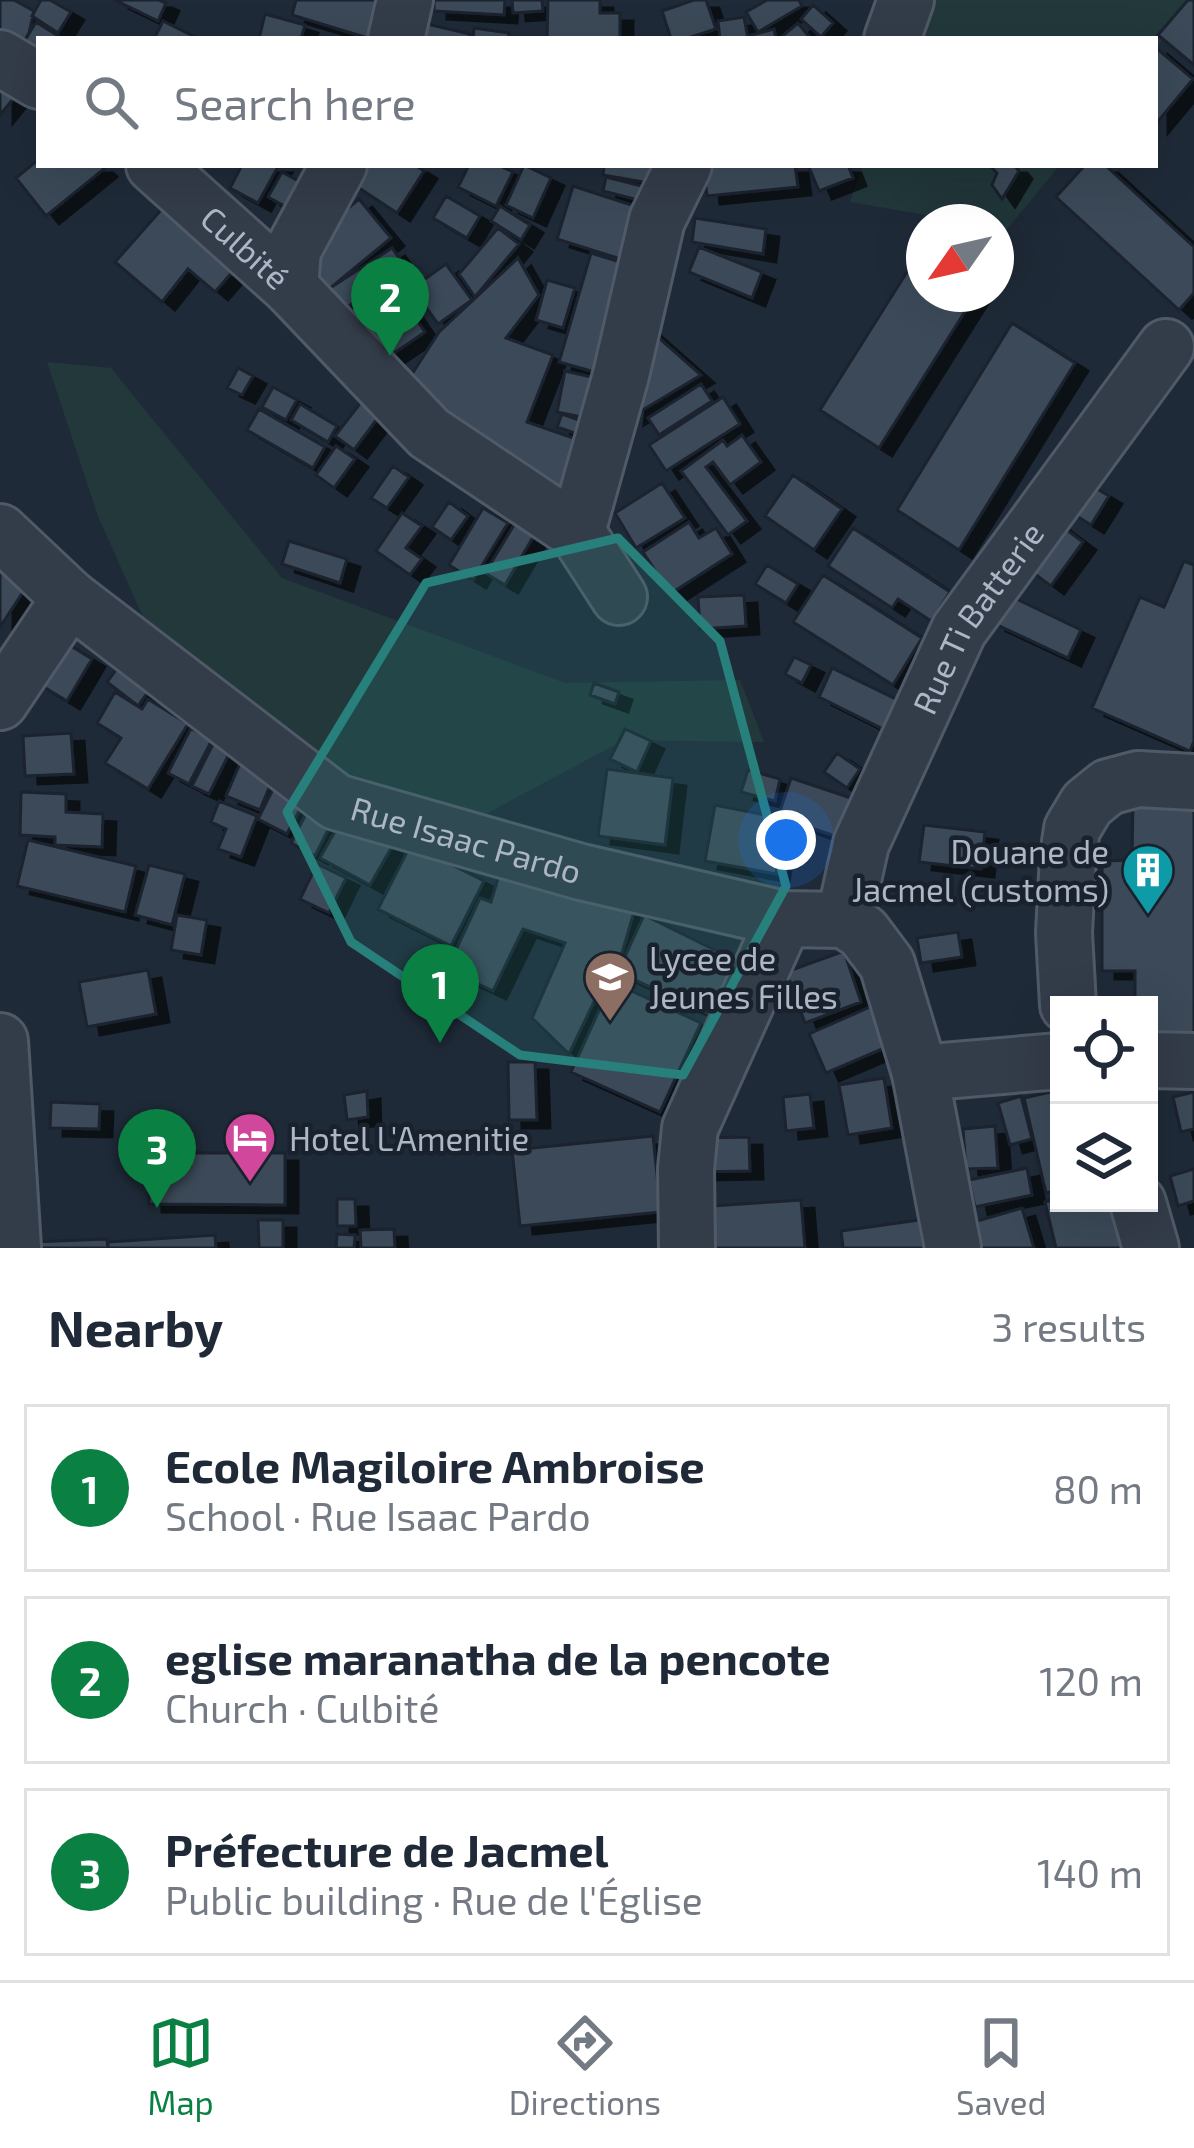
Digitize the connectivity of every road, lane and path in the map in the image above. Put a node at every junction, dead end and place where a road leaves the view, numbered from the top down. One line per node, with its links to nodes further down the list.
1 (405, 0): 3 (street)
2 (906, 0): 4 (street)
3 (397, 36)
4 (893, 36)
5 (0, 58): 6 (street)
6 (36, 79)
7 (157, 168): 10 (street, Culbité)
8 (337, 168): 10 (street, Culbité)
9 (683, 168): 13 (street)
10 (290, 287): 13 (street)
11 (1166, 347): 19 (street, Rue Ti Batterie)
12 (0, 532): 15 (street, Rue Isaac Pardo)
13 (577, 532): 14 (street)
14 (619, 597)
15 (70, 598): 16 (street); 18 (street, Rue Isaac Pardo)
16 (0, 702)
17 (1194, 782): 20 (street)
18 (784, 919): 19 (street, Rue Isaac Pardo); 29 (street)
19 (844, 920): 25 (street)
20 (1068, 996)
21 (0, 1041): 26 (street)
22 (1158, 1060): 23 (street)
23 (1194, 1061)
24 (1050, 1062): 25 (street)
25 (920, 1072): 30 (street)
26 (4, 1168): 28 (street)
27 (1141, 1212): 31 (street)
28 (14, 1248)
29 (687, 1248)
30 (952, 1248)
31 (1151, 1248)

